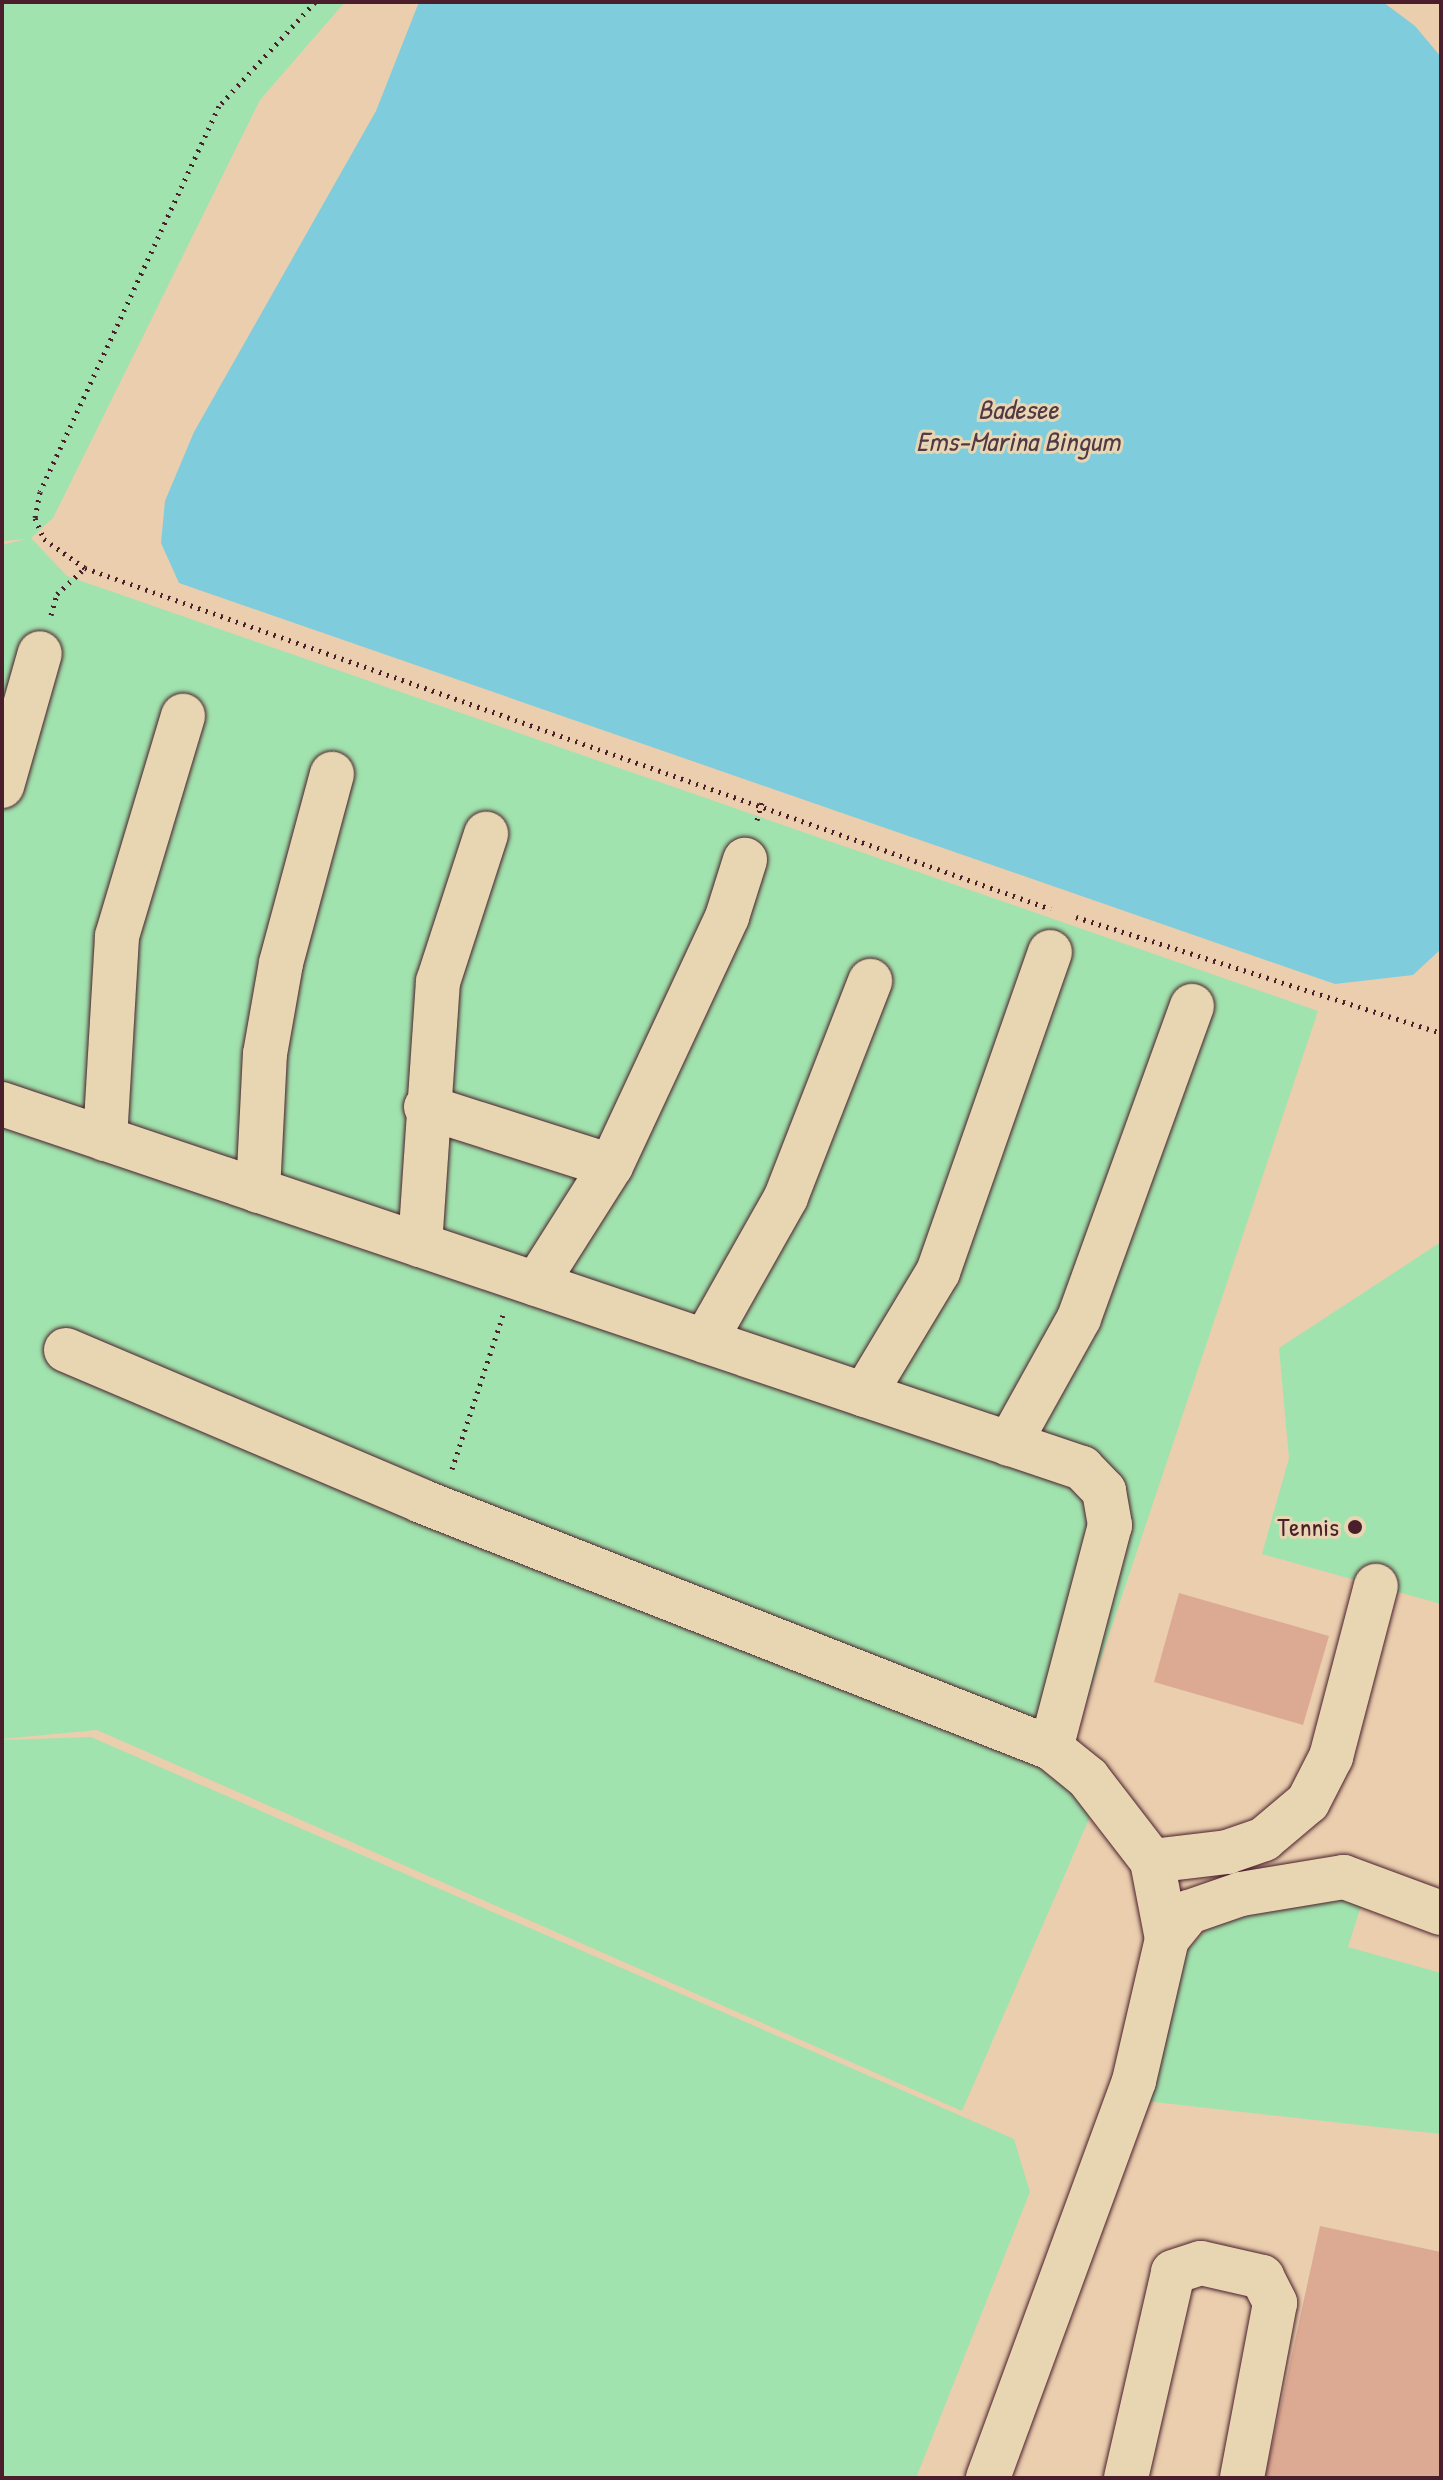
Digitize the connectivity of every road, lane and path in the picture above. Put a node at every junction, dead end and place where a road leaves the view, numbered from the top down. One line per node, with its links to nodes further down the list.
1 (315, 2): 2 (path)
2 (85, 568): 3 (path); 13 (path)
3 (57, 594)
4 (40, 653): 7 (lane)
5 (183, 716): 16 (lane)
6 (332, 774): 18 (lane)
7 (2, 786)
8 (486, 834): 15 (lane)
9 (745, 860): 17 (lane)
10 (1050, 952): 24 (lane)
11 (870, 981): 22 (lane)
12 (1192, 1006): 25 (lane)
13 (1441, 1033)
14 (2, 1104): 16 (lane)
15 (426, 1107): 17 (lane); 19 (lane)
16 (105, 1139): 18 (lane)
17 (611, 1166): 20 (lane)
18 (258, 1191): 19 (lane)
19 (420, 1245): 20 (lane)
20 (536, 1284): 22 (lane)
21 (496, 1334): 26 (path)
22 (705, 1341): 24 (lane)
23 (66, 1350): 26 (lane)
24 (864, 1395): 25 (lane)
25 (1009, 1444): 28 (lane)
26 (440, 1508): 28 (lane)
27 (1376, 1586): 29 (lane)
28 (1051, 1748): 29 (lane)
29 (1152, 1861): 31 (lane)
30 (1441, 1913): 31 (lane)
31 (1167, 1939): 32 (lane)
32 (988, 2478)
33 (1126, 2478): 34 (lane)
34 (1242, 2478)

